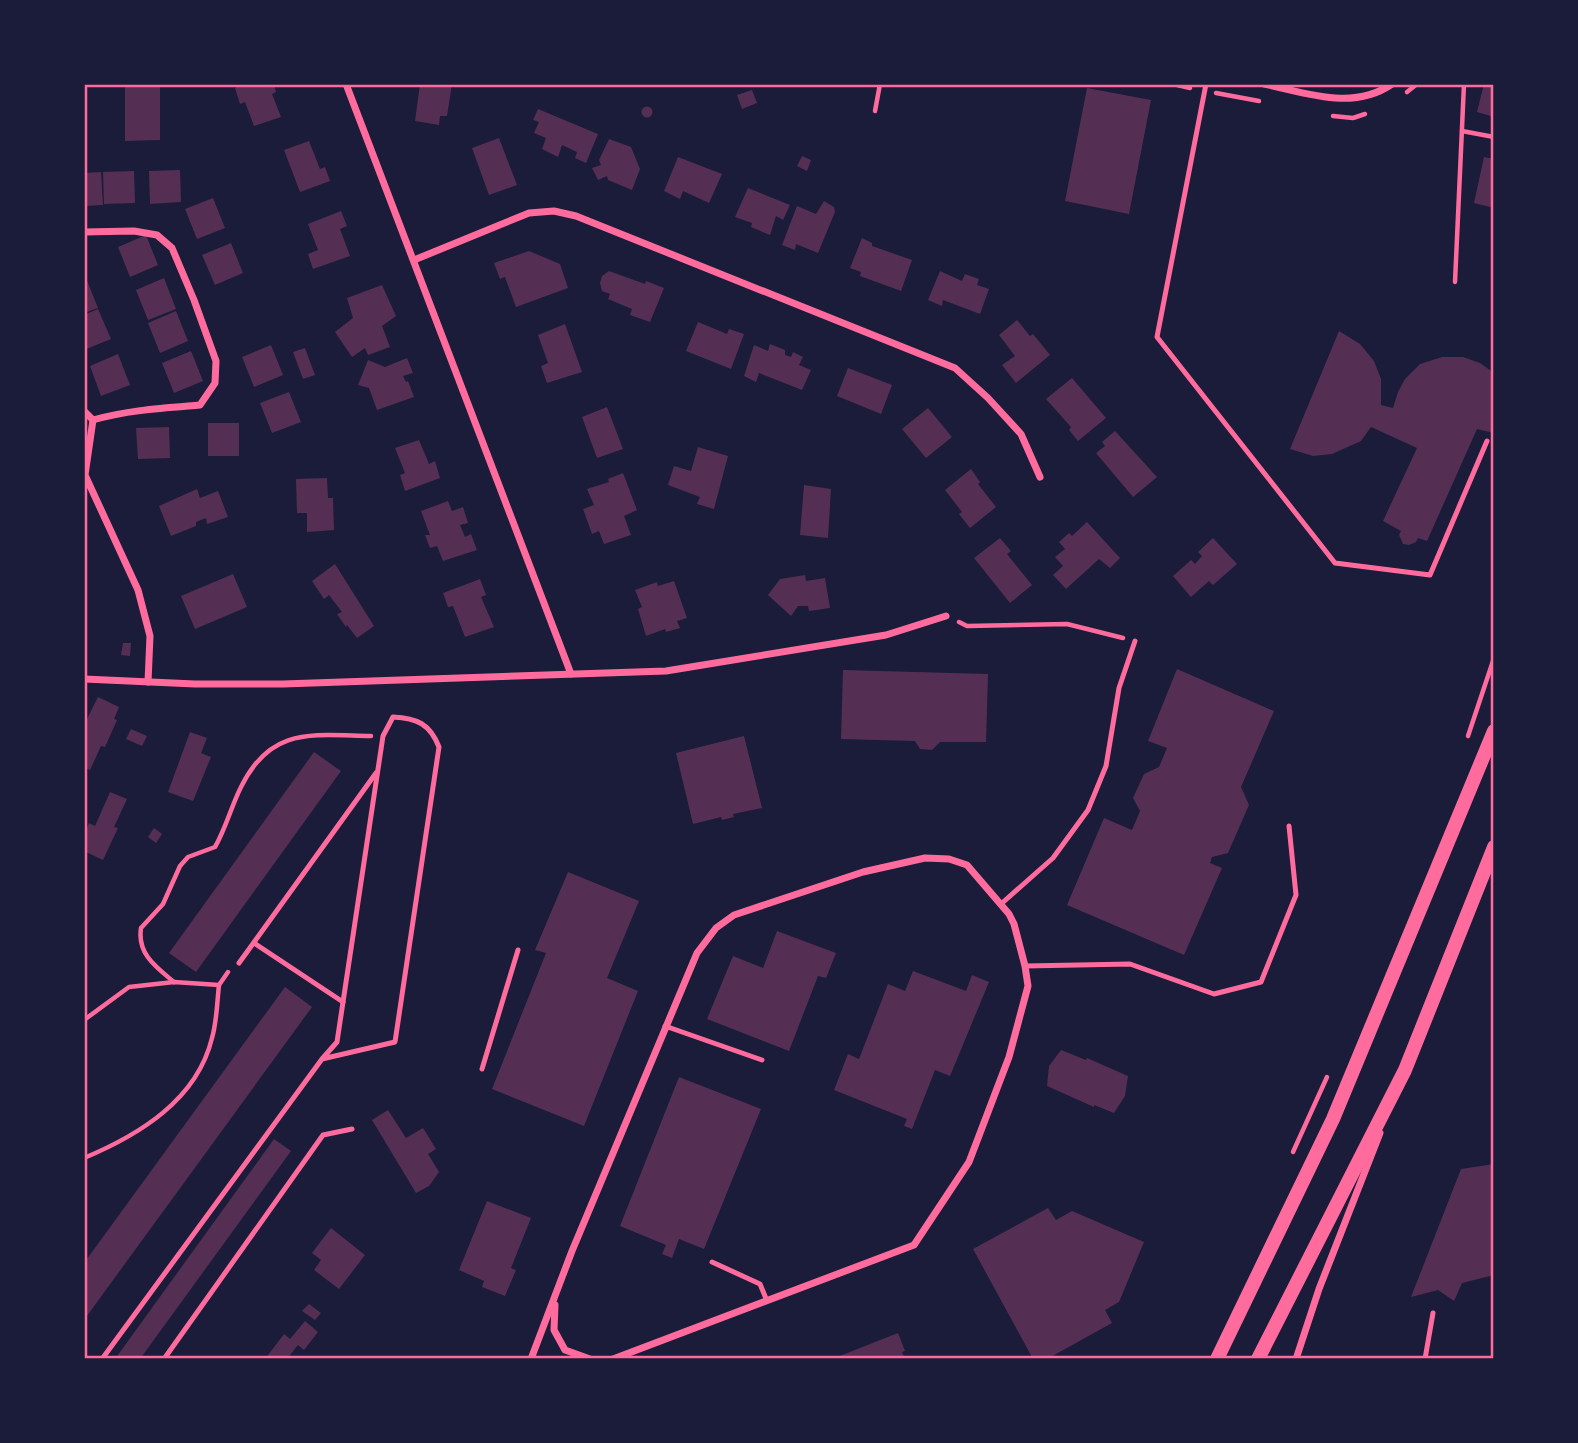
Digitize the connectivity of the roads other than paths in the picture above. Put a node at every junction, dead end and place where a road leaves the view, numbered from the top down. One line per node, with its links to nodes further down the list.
1 (346, 84): 6 (street)
2 (1206, 84): 9 (lane)
3 (1264, 84): 4 (street)
4 (1392, 84)
5 (84, 232): 8 (street)
6 (414, 260): 10 (street); 13 (street)
7 (84, 411): 8 (street)
8 (93, 420): 15 (street)
9 (1487, 441)
10 (1040, 477)
11 (946, 616): 13 (street)
12 (1135, 642): 20 (lane)
13 (571, 674): 15 (street)
14 (84, 679): 15 (street)
15 (148, 682)
16 (1494, 731): 41 (main road)
17 (378, 771): 21 (lane); 25 (lane); 27 (lane)
18 (1289, 826): 24 (lane)
19 (1494, 848): 30 (main road)
20 (1001, 904): 24 (street); 26 (street)
21 (254, 943): 23 (lane); 25 (lane)
22 (518, 950): 29 (lane)
23 (239, 963)
24 (1025, 966): 34 (street)
25 (342, 1002): 27 (lane)
26 (665, 1026): 28 (lane); 33 (street)
27 (322, 1059): 36 (lane)
28 (762, 1060)
29 (482, 1069)
30 (1405, 1070): 42 (main road); 43 (street)
31 (352, 1129): 37 (lane)
32 (712, 1262): 34 (lane)
33 (555, 1297): 38 (street); 39 (street)
34 (767, 1301): 40 (street)
35 (1433, 1313): 44 (lane)
36 (102, 1359)
37 (164, 1359)
38 (531, 1359)
39 (590, 1359)
40 (613, 1359)
41 (1217, 1359)
42 (1258, 1359)
43 (1296, 1359)
44 (1425, 1359)

